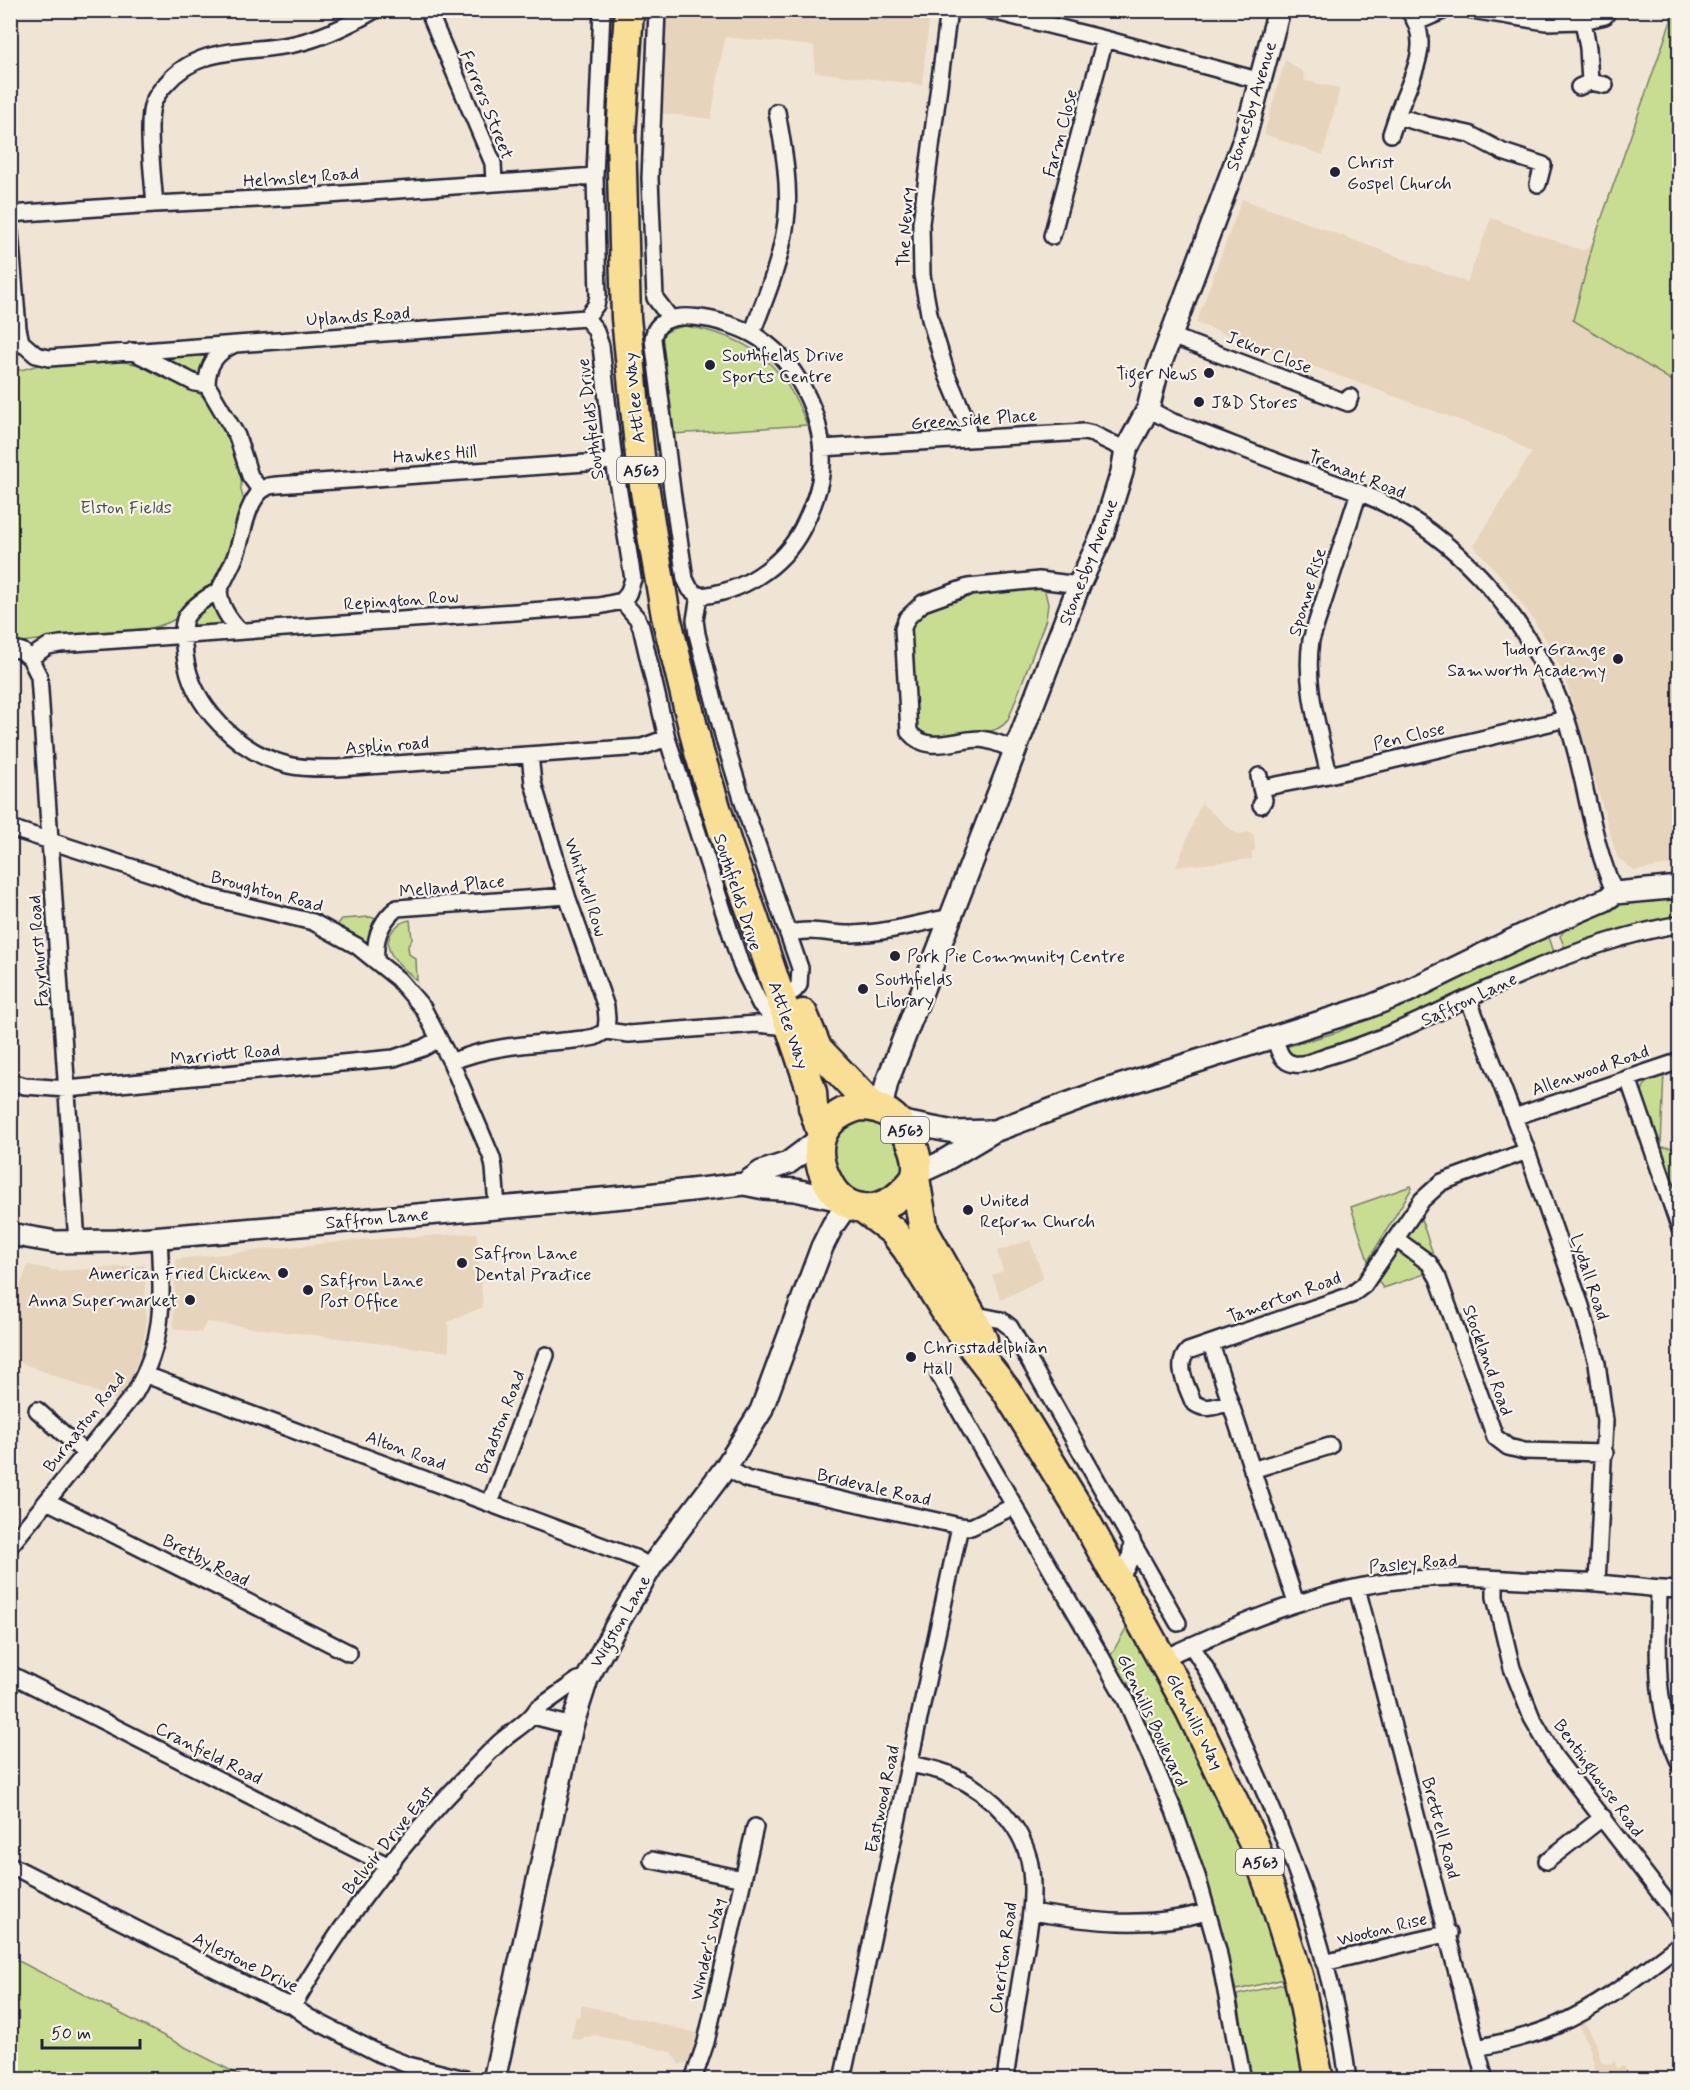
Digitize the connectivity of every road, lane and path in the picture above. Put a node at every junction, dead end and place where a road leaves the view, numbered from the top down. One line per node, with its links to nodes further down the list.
1 (375, 10): 23 (street)
2 (428, 10): 21 (street, Ferrers Street)
3 (602, 10): 20 (street)
4 (629, 10): 62 (highway, Attlee Way / A563)
5 (657, 10): 28 (street)
6 (949, 10): 37 (street, The Newry)
7 (988, 10): 14 (street)
8 (1280, 10): 15 (main road, Stonesby Avenue)
9 (1445, 10): 11 (street)
10 (1470, 10): 13 (street)
11 (1412, 16): 18 (street)
12 (1605, 16): 13 (street)
13 (1583, 21): 16 (street)
14 (1105, 39): 15 (street); 26 (street, Farm Close)
15 (1261, 81): 30 (main road, Stonesby Avenue)
16 (1591, 85)
17 (777, 112): 29 (street)
18 (1397, 116): 19 (street); 22 (street)
19 (1391, 134)
20 (595, 176): 21 (street, Helmsley Road); 27 (street)
21 (494, 182): 23 (street, Helmsley Road)
22 (1538, 184)
23 (155, 204): 24 (street, Helmsley Road)
24 (10, 214)
25 (10, 232): 31 (street)
26 (1052, 236)
27 (586, 318): 32 (street, Uplands Road); 40 (street, Southfields Drive)
28 (670, 318): 29 (street); 45 (street)
29 (752, 333): 38 (street)
30 (1171, 336): 35 (street, Jekor Close); 36 (main road, Stonesby Avenue)
31 (16, 345): 33 (street)
32 (233, 345): 33 (street, Uplands Road); 34 (street)
33 (132, 351): 34 (street)
34 (207, 385): 41 (street)
35 (1350, 397)
36 (1148, 409): 39 (main road, Stonesby Avenue); 42 (street, Trenant Road)
37 (969, 439): 38 (street, Greenside Place); 39 (street, Greenside Place)
38 (822, 448): 45 (street)
39 (1126, 450): 43 (main road, Stonesby Avenue)
40 (614, 461): 41 (street, Hawkes Hill); 46 (street, Southfields Drive)
41 (261, 491): 44 (street)
42 (1359, 492): 51 (street, Trenant Road); 55 (street, Sponne Rise)
43 (1079, 585): 53 (main road, Stonesby Avenue); 53 (street)
44 (219, 590): 47 (street); 48 (street)
45 (699, 596): 65 (street, Southfields Drive)
46 (622, 601): 47 (street, Repington Row); 52 (street, Southfields Drive)
47 (240, 631): 48 (street, Repington Row)
48 (183, 634): 50 (street); 54 (street, Asplin road)
49 (10, 648): 50 (street)
50 (30, 658): 58 (street, Fayrhurst Road)
51 (1566, 719): 55 (street, Pen Close); 60 (street, Trenant Road)
52 (668, 738): 54 (street, Asplin road); 70 (street, Southfields Drive)
53 (1016, 751): 63 (main road, Stonesby Avenue)
54 (530, 755): 61 (street, Whitwell Row)
55 (1329, 775): 56 (street, Pen Close)
56 (1261, 805)
57 (10, 828): 58 (street, Broughton Road)
58 (51, 842): 66 (street, Broughton Road); 77 (street, Fayrhurst Road)
59 (1680, 887): 60 (main road, Saffron Lane)
60 (1615, 893): 71 (main road, Saffron Lane)
61 (567, 896): 66 (street, Melland Place); 69 (street, Whitwell Row)
62 (753, 916): 67 (highway, Attlee Way / A563); 70 (highway, Attlee Way / A563)
63 (950, 920): 65 (street, Southfields Drive); 78 (main road, Stonesby Avenue)
64 (1680, 924): 68 (street, Saffron Lane)
65 (788, 934): 67 (street, Southfields Drive)
66 (376, 959): 72 (street, Broughton Road)
67 (794, 991): 78 (highway, Attlee Way / A563)
68 (1468, 998): 71 (street, Saffron Lane); 79 (street, Lydall Road)
69 (606, 1031): 70 (street); 74 (street)
70 (786, 1032): 81 (highway, Attlee Way / A563)
71 (1274, 1036): 80 (main road, Saffron Lane)
72 (440, 1039): 74 (street, Broughton Road); 77 (street, Marriott Road)
73 (1680, 1061): 75 (street, Allenwood Road)
74 (451, 1062): 86 (street, Broughton Road)
75 (1628, 1078): 79 (street, Allenwood Road); 87 (street)
76 (10, 1082): 77 (street, Marriott Road)
77 (67, 1089): 91 (street, Fayrhurst Road)
78 (884, 1112): 80 (main road, Saffron Lane); 81 (highway, A563); 83 (highway, A563)
79 (1514, 1117): 82 (street, Lydall Road)
80 (994, 1131): 83 (main road, Saffron Lane)
81 (821, 1137): 84 (main road, Saffron Lane); 85 (highway, A563)
82 (1527, 1151): 90 (street, Tamerton Road); 102 (street, Lydall Road)
83 (916, 1176): 85 (highway); 92 (highway, Glenhills Way / A563)
84 (744, 1184): 85 (main road, Saffron Lane); 86 (main road, Saffron Lane)
85 (851, 1205): 97 (highway, Glenhills Way / A563); 103 (main road, Wigston Lane)
86 (497, 1207): 89 (main road, Saffron Lane)
87 (1680, 1229)
88 (10, 1234): 91 (main road, Saffron Lane)
89 (159, 1237): 91 (main road, Saffron Lane); 95 (street, Burnaston Road)
90 (1396, 1239): 93 (street, Tamerton Road); 102 (street, Stockland Road)
91 (77, 1243)
92 (971, 1314): 97 (highway, Glenhills Way / A563); 109 (street)
93 (1211, 1344): 98 (street, Tamerton Road); 98 (street, Tamerton Road)
94 (546, 1355): 106 (street, Bradston Road)
95 (146, 1374): 101 (street, Burnaston Road); 106 (street, Alton Road)
96 (939, 1374): 107 (street, Glenhills Boulevard)
97 (1006, 1390): 112 (highway, Glenhills Way / A563)
98 (1230, 1402): 104 (street, Tamerton Road)
99 (37, 1410): 101 (street)
100 (1330, 1446): 104 (street)
101 (86, 1454): 105 (street, Burnaston Road)
102 (1605, 1454): 114 (street, Lydall Road)
103 (726, 1467): 108 (street, Bridevale Road); 111 (main road, Wigston Lane)
104 (1252, 1470): 118 (street, Tamerton Road)
105 (46, 1501): 110 (street, Burnaston Road); 121 (street, Bretby Road)
106 (490, 1503): 111 (street, Alton Road)
107 (1014, 1506): 108 (street, Bridevale Road); 137 (street, Glenhills Boulevard)
108 (960, 1526): 127 (street, Eastwood Road)
109 (1132, 1540): 112 (street); 119 (street)
110 (10, 1546)
111 (651, 1567): 124 (main road, Wigston Lane)
112 (1118, 1578): 122 (highway, Glenhills Way / A563)
113 (1495, 1579): 114 (street, Pasley Road); 115 (street, Pasley Road); 129 (street, Bentinghouse Road)
114 (1597, 1583): 116 (street, Pasley Road)
115 (1357, 1588): 118 (street, Pasley Road); 139 (street, Brettell Road)
116 (1659, 1589): 117 (street, Pasley Road); 128 (street)
117 (1680, 1590)
118 (1296, 1603): 120 (street, Pasley Road)
119 (1178, 1623)
120 (1191, 1645): 122 (street, Pasley Road); 141 (street)
121 (349, 1653)
122 (1162, 1659): 150 (highway, Glenhills Way / A563)
123 (10, 1674): 134 (street, Cranfield Road)
124 (587, 1679): 125 (street, Belvoir Drive East); 126 (main road, Wigston Lane)
125 (533, 1716): 126 (street); 134 (street, Belvoir Drive East)
126 (572, 1726): 145 (main road, Wigston Lane)
127 (909, 1764): 136 (street, Cheriton Road); 147 (street, Eastwood Road)
128 (1680, 1764)
129 (1603, 1817): 132 (street); 138 (street, Bentinghouse Road)
130 (755, 1827): 135 (street, Winder's Way)
131 (652, 1860): 135 (street)
132 (1547, 1861)
133 (10, 1865): 142 (street, Aylestone Drive)
134 (389, 1866): 142 (street, Belvoir Drive East)
135 (743, 1879): 146 (street, Winder's Way)
136 (1031, 1912): 137 (street); 148 (street, Cheriton Road)
137 (1207, 1912): 149 (street, Glenhills Boulevard)
138 (1680, 1919)
139 (1449, 1933): 141 (street, Wooton Rise); 143 (street, Brettell Road)
140 (1680, 1944): 143 (street)
141 (1324, 1963): 151 (street)
142 (293, 2006): 144 (street, Aylestone Drive)
143 (1477, 2048): 152 (street, Brettell Road)
144 (469, 2079)
145 (494, 2079)
146 (693, 2079)
147 (842, 2079)
148 (1005, 2079)
149 (1243, 2079)
150 (1319, 2079)
151 (1348, 2079)
152 (1485, 2079)

